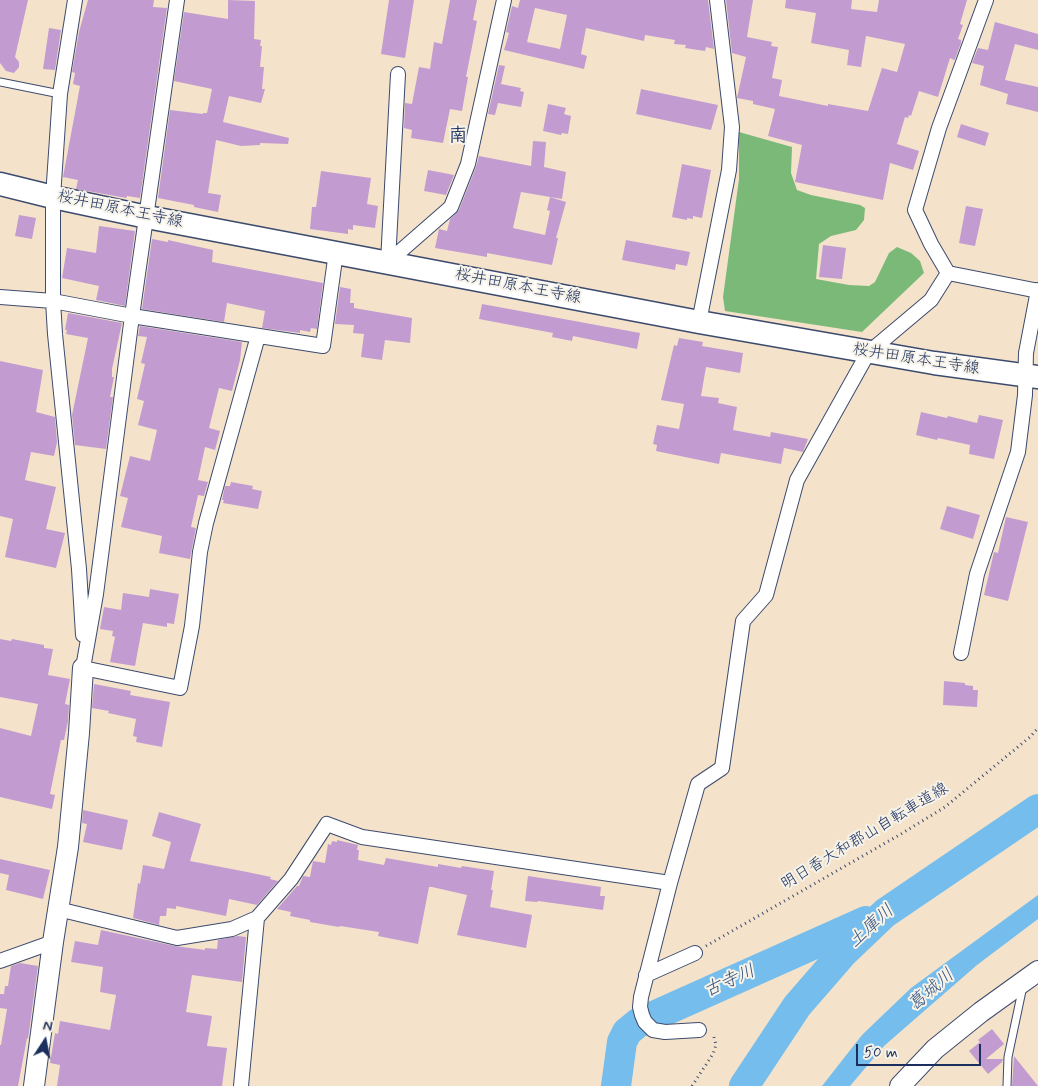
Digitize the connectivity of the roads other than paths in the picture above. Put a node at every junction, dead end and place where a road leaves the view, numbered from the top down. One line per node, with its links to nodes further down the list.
1 (75, 0): 8 (street)
2 (177, 0): 11 (street)
3 (504, 0): 13 (street)
4 (717, 0): 19 (street)
5 (986, 0): 14 (street)
6 (398, 74): 13 (street)
7 (0, 82): 8 (lane)
8 (60, 94): 10 (street)
9 (0, 184): 10 (main road, 桜井田原本王寺線)
10 (53, 197): 11 (main road, 桜井田原本王寺線); 17 (street)
11 (147, 217): 12 (main road, 桜井田原本王寺線); 18 (street)
12 (336, 252): 13 (main road, 桜井田原本王寺線); 20 (street)
13 (388, 262): 19 (main road, 桜井田原本王寺線)
14 (948, 273): 15 (street); 21 (street)
15 (1038, 291): 22 (street)
16 (0, 297): 17 (street)
17 (53, 301): 18 (street); 24 (street)
18 (132, 316): 20 (street); 24 (street)
19 (699, 322): 21 (main road, 桜井田原本王寺線)
20 (258, 336): 24 (street)
21 (868, 353): 22 (main road, 桜井田原本王寺線); 25 (street)
22 (1031, 376): 23 (street)
23 (961, 653)
24 (83, 668): 26 (street)
25 (670, 883): 27 (street); 31 (street)
26 (58, 909): 27 (street); 28 (street)
27 (257, 918): 35 (street)
28 (53, 942): 30 (street); 34 (street)
29 (695, 953): 31 (street)
30 (0, 961)
31 (646, 975): 33 (street)
32 (1031, 976): 36 (street); 37 (lane)
33 (699, 1030)
34 (34, 1086)
35 (241, 1086)
36 (900, 1086)
37 (1007, 1086)

